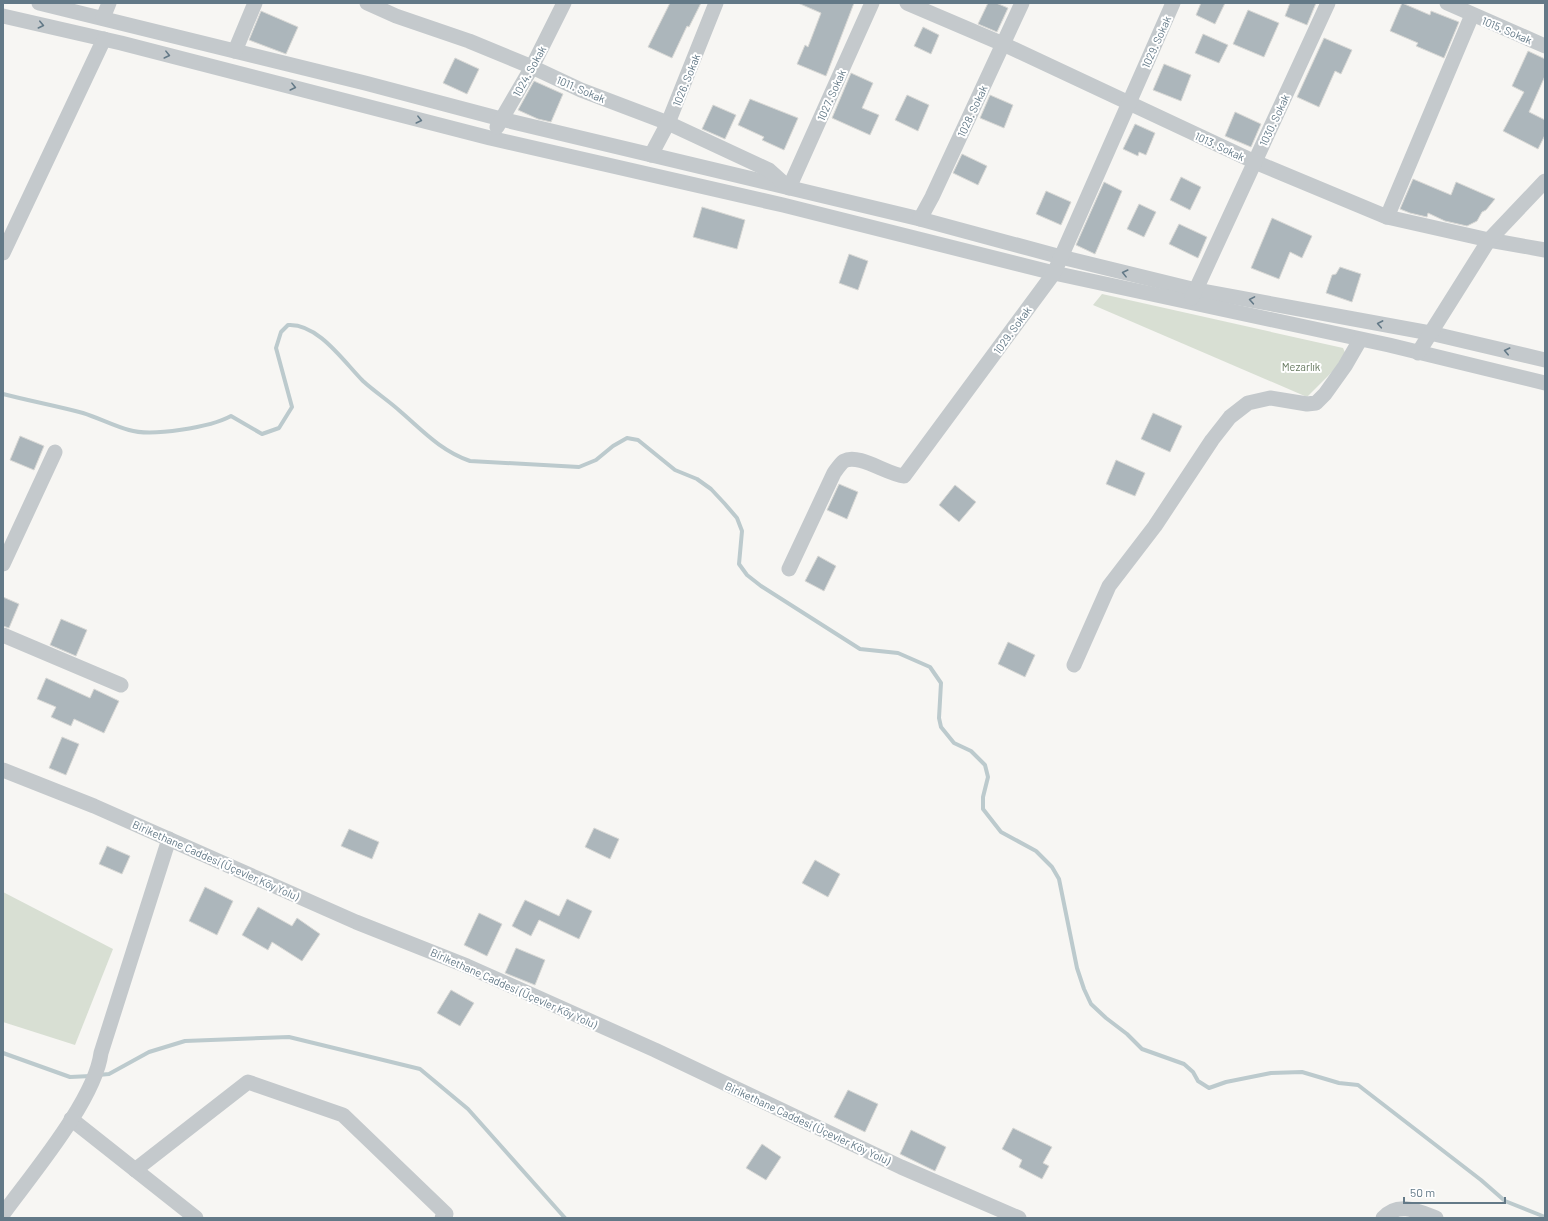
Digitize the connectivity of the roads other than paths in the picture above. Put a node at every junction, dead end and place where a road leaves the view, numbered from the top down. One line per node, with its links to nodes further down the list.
1 (39, 3): 16 (street)
2 (109, 3): 16 (street)
3 (255, 3): 20 (street)
4 (367, 3): 13 (street, 1011. Sokak)
5 (564, 3): 21 (street, 1024. Sokak)
6 (716, 3): 24 (street, 1026. Sokak)
7 (872, 3): 29 (street, 1027. Sokak)
8 (907, 3): 18 (street, 1013. Sokak)
9 (1022, 3): 18 (street, 1028. Sokak)
10 (1173, 3): 22 (street, 1029. Sokak)
11 (1328, 3): 27 (street, 1030. Sokak)
12 (1447, 3): 14 (street, 1015. Sokak)
13 (399, 9): 21 (street, 1011. Sokak)
14 (1472, 14): 19 (street, 1015. Sokak); 30 (street)
15 (3, 16): 17 (street, one-way to 17)
16 (103, 18): 20 (street)
17 (104, 39): 25 (street, one-way to 25); 34 (street)
18 (1003, 44): 22 (street, 1013. Sokak); 31 (street, 1028. Sokak)
19 (1545, 46)
20 (234, 51): 23 (street)
21 (532, 67): 23 (street, 1024. Sokak); 24 (street, 1011. Sokak)
22 (1129, 103): 27 (street, 1013. Sokak); 35 (street, 1029. Sokak)
23 (501, 120): 25 (street, 1024. Sokak); 26 (street)
24 (668, 123): 26 (street, 1026. Sokak); 29 (street, 1011. Sokak)
25 (490, 138): 36 (street)
26 (651, 155): 29 (street)
27 (1255, 162): 30 (street, 1013. Sokak); 37 (street, 1030. Sokak)
28 (1545, 181): 32 (street)
29 (789, 188): 31 (street)
30 (1387, 217): 32 (street, 1013. Sokak)
31 (920, 219): 35 (street)
32 (1489, 240): 33 (street, 1013. Sokak); 38 (street)
33 (1545, 250)
34 (3, 253)
35 (1061, 257): 36 (street, 1029. Sokak); 37 (street, one-way to 35)
36 (1054, 272): 37 (street); 45 (street, 1029. Sokak)
37 (1193, 296): 38 (street, one-way to 37); 39 (street)
38 (1430, 333): 40 (street); 41 (street, one-way to 38)
39 (1360, 340): 40 (street); 47 (street)
40 (1418, 353): 42 (street)
41 (1545, 360)
42 (1545, 382)
43 (55, 452): 44 (street)
44 (3, 564)
45 (789, 569)
46 (3, 635): 48 (street)
47 (1074, 665)
48 (121, 685)
49 (3, 770): 50 (street, Birikethane Caddesi (Üçevler Köy Yolu))
50 (169, 839): 51 (street); 56 (street, Birikethane Caddesi (Üçevler Köy Yolu))
51 (71, 1119): 52 (street); 53 (street)
52 (135, 1170): 54 (street); 55 (street)
53 (3, 1214)
54 (196, 1218)
55 (442, 1218)
56 (1019, 1218)
57 (1382, 1218): 58 (street)
58 (1436, 1218)

